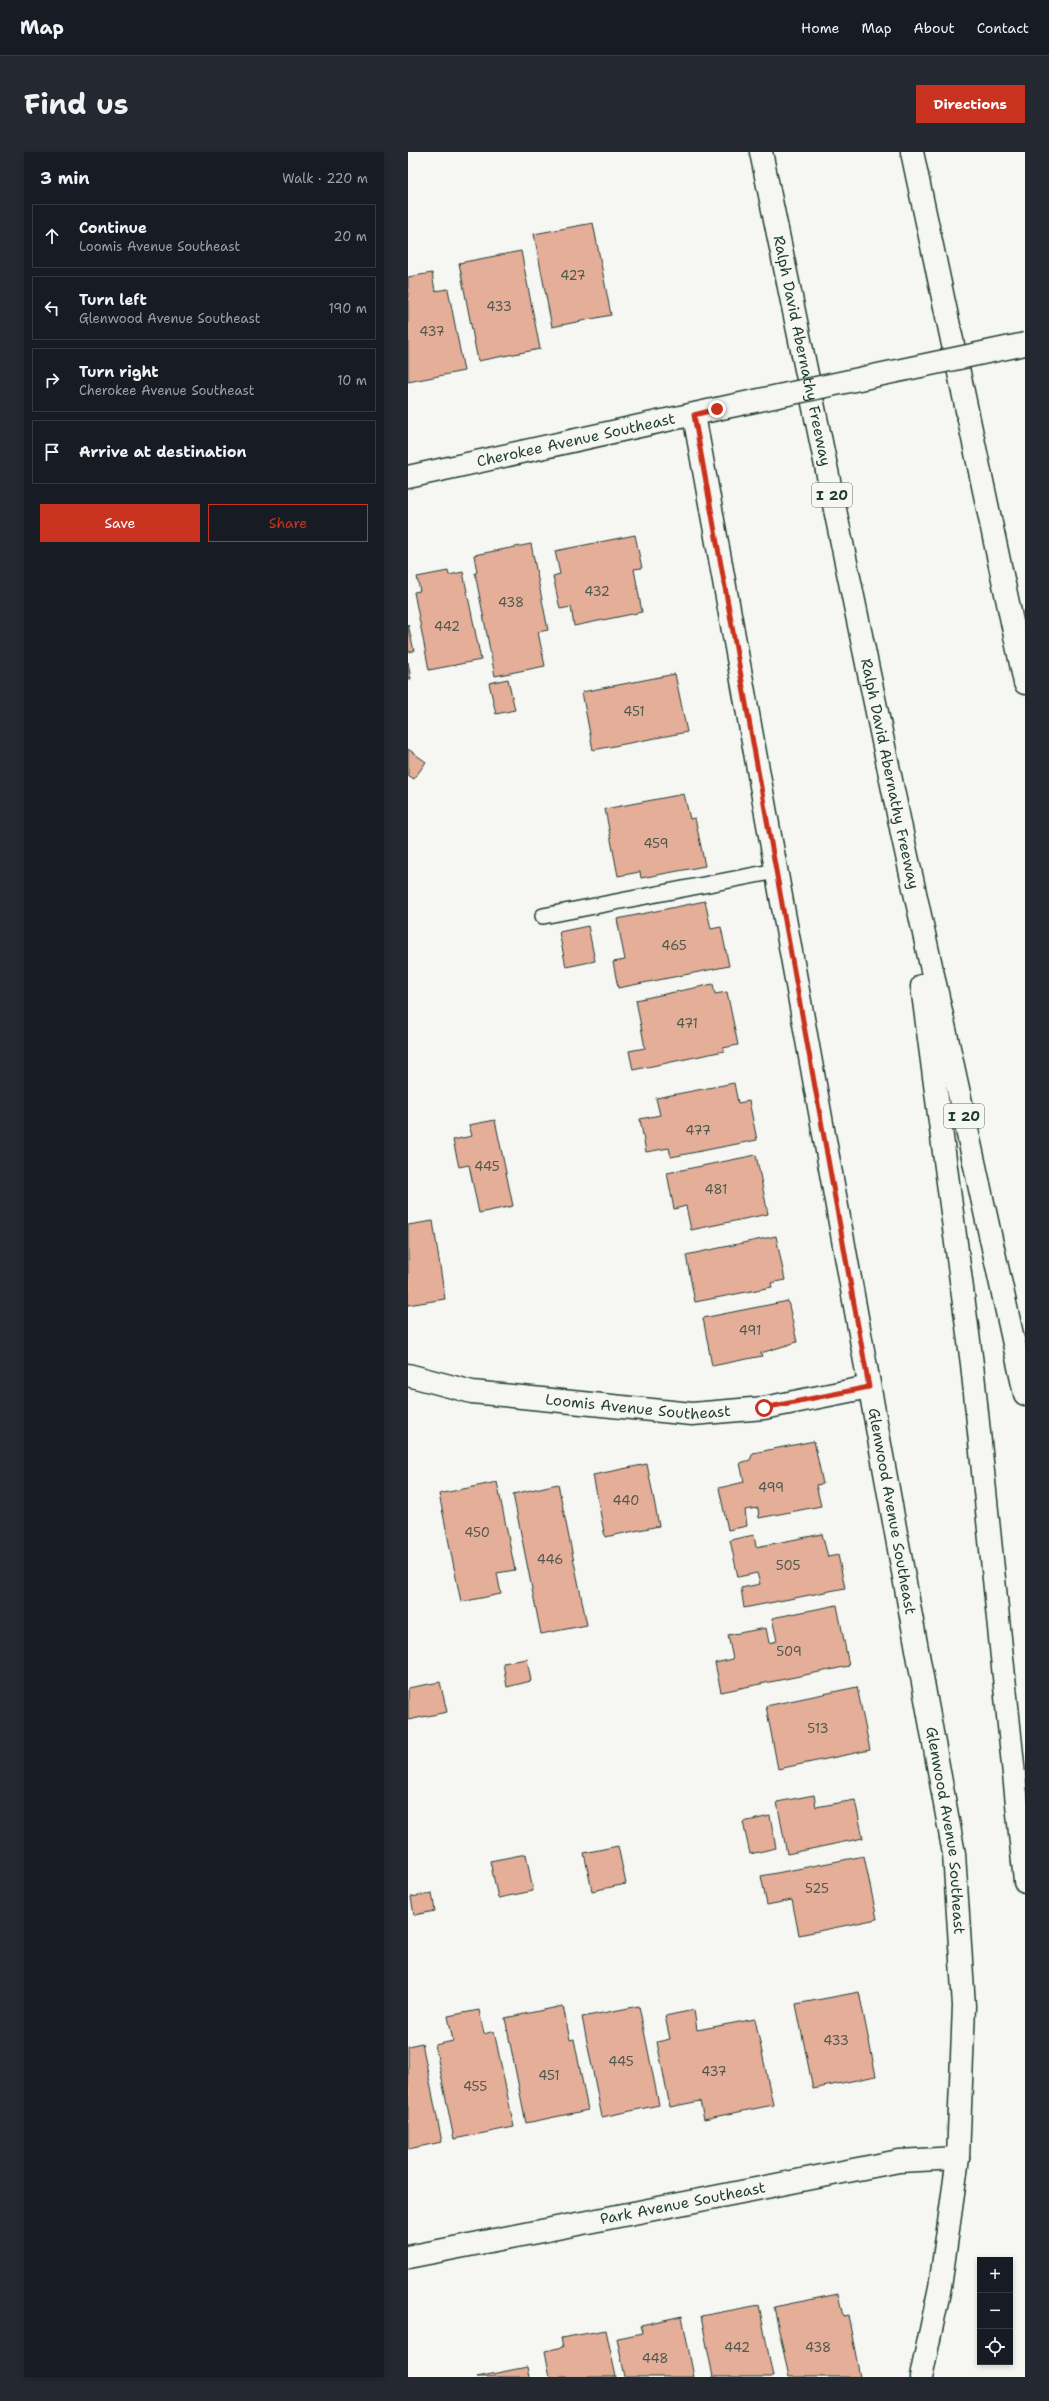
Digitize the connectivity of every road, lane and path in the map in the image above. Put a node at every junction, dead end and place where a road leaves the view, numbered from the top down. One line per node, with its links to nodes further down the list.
1 (761, 152): 7 (main road, Ralph David Abernathy Freeway / I 20)
2 (912, 152): 6 (main road)
3 (1025, 344): 4 (main road, Cherokee Avenue Southeast, bridge)
4 (694, 415): 5 (main road, Cherokee Avenue Southeast); 8 (main road, Glenwood Avenue Southeast)
5 (408, 478)
6 (1025, 683)
7 (902, 838): 12 (main road, Ralph David Abernathy Freeway / I 20); 13 (main road)
8 (776, 872): 9 (lane); 11 (main road, Glenwood Avenue Southeast)
9 (543, 916)
10 (408, 1375): 11 (main road, Loomis Avenue Southeast)
11 (869, 1387): 14 (main road, Glenwood Avenue Southeast)
12 (1025, 1394)
13 (1025, 1882)
14 (958, 2158): 15 (main road, Park Avenue Southeast); 16 (main road, Glenwood Avenue Southeast)
15 (408, 2257)
16 (921, 2377)

